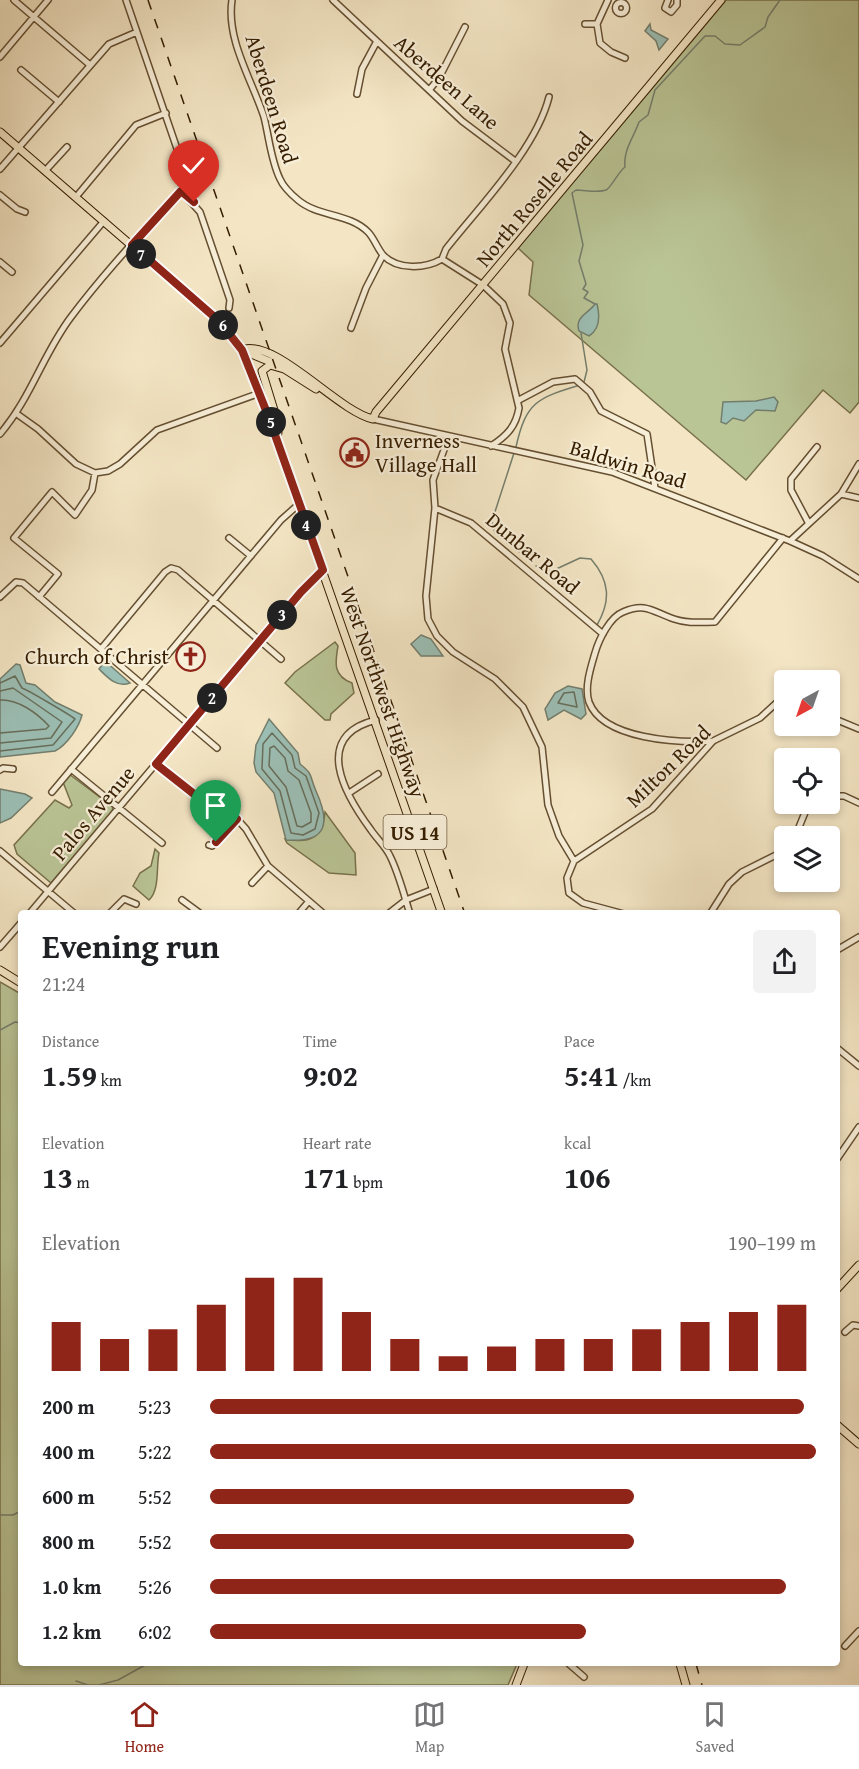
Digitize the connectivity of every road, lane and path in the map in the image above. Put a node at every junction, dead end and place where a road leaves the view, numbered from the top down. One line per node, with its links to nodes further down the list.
1 (14, 0): 11 (street)
2 (48, 0): 11 (street)
3 (126, 0): 15 (street)
4 (232, 0): 38 (street, Aberdeen Road)
5 (333, 0): 16 (street, Aberdeen Lane)
6 (668, 0): 7 (street)
7 (676, 0)
8 (722, 0): 42 (main road, North Roselle Road)
9 (607, 2): 10 (street); 13 (street)
10 (616, 7)
11 (34, 16): 17 (street); 19 (street)
12 (585, 24): 13 (street)
13 (597, 24): 18 (street)
14 (465, 27): 21 (street)
15 (136, 32): 19 (street); 25 (street)
16 (376, 42): 21 (street, Aberdeen Lane); 22 (street)
17 (0, 57)
18 (626, 58)
19 (90, 65): 24 (street)
20 (21, 70): 24 (street)
21 (430, 89): 29 (street, Aberdeen Lane)
22 (357, 94)
23 (549, 97): 29 (street)
24 (59, 102): 28 (street)
25 (166, 113): 32 (street); 34 (street)
26 (0, 132): 28 (main road, West Northwest Highway / US 14)
27 (67, 147): 31 (street)
28 (18, 148): 30 (street); 31 (main road, West Northwest Highway / US 14)
29 (515, 162): 39 (street)
30 (0, 169)
31 (45, 171): 34 (main road, West Northwest Highway / US 14)
32 (181, 191): 37 (street); 43 (street)
33 (0, 195): 35 (street)
34 (76, 197): 36 (main road, West Northwest Highway / US 14)
35 (25, 212)
36 (104, 221): 37 (main road, West Northwest Highway / US 14); 45 (street)
37 (132, 245): 46 (main road, West Northwest Highway / US 14); 51 (street)
38 (383, 255): 39 (street); 44 (street)
39 (442, 259): 42 (street)
40 (0, 262): 41 (street)
41 (12, 272)
42 (483, 285): 50 (street); 52 (main road, North Roselle Road)
43 (229, 308)
44 (351, 328)
45 (0, 343)
46 (242, 350): 47 (main road); 48 (main road, West Northwest Highway / US 14); 49 (main road)
47 (284, 369): 49 (main road); 56 (main road)
48 (260, 393): 56 (main road, West Northwest Highway / US 14); 61 (street)
49 (327, 393): 52 (main road)
50 (519, 400): 55 (street); 62 (street)
51 (17, 414): 53 (street); 61 (street)
52 (373, 419): 54 (street, Baldwin Road)
53 (0, 434)
54 (449, 436): 57 (street, Baldwin Road); 66 (street)
55 (506, 436): 57 (street); 59 (street)
56 (278, 441): 65 (main road, West Northwest Highway / US 14)
57 (491, 446): 59 (street, Baldwin Road)
58 (817, 447): 67 (street)
59 (506, 448): 62 (street, Baldwin Road)
60 (859, 464): 63 (street)
61 (95, 473): 75 (street)
62 (655, 488): 69 (street, Baldwin Road)
63 (841, 494): 64 (street); 67 (street)
64 (859, 498)
65 (299, 504): 71 (street); 72 (main road, West Northwest Highway / US 14)
66 (435, 508): 77 (street, Dunbar Road); 104 (street)
67 (808, 522): 70 (street)
68 (229, 538): 71 (street)
69 (783, 538): 70 (street, Baldwin Road); 77 (street)
70 (790, 541): 73 (street, Baldwin Road)
71 (251, 556): 76 (street)
72 (323, 570): 78 (street, Palos Avenue); 83 (main road, West Northwest Highway / US 14)
73 (859, 579)
74 (0, 597): 75 (street)
75 (39, 597): 79 (street)
76 (213, 601): 78 (street); 79 (street); 81 (street)
77 (603, 634): 87 (street)
78 (260, 641): 80 (street); 85 (street, Palos Avenue)
79 (101, 649): 81 (street)
80 (281, 659)
81 (141, 683): 85 (street); 91 (street)
82 (774, 705): 87 (street, Milton Road)
83 (376, 720): 95 (street); 107 (main road, West Northwest Highway / US 14)
84 (840, 721): 86 (street)
85 (189, 724): 88 (street); 89 (street, Palos Avenue)
86 (859, 729)
87 (713, 741): 104 (street, Milton Road)
88 (217, 748)
89 (156, 764): 98 (street, Palos Avenue); 99 (street)
90 (13, 769): 92 (street)
91 (71, 769): 94 (street); 98 (street)
92 (0, 770)
93 (378, 774): 95 (street)
94 (52, 792)
95 (350, 794): 110 (street)
96 (840, 796): 97 (street)
97 (859, 803)
98 (118, 808): 100 (street); 108 (street, Palos Avenue)
99 (237, 819): 101 (street); 105 (street)
100 (162, 843)
101 (209, 845)
102 (0, 851): 108 (street)
103 (774, 855): 123 (street)
104 (574, 861): 122 (street)
105 (268, 866): 106 (street); 111 (street)
106 (252, 883)
107 (434, 889): 110 (street); 121 (main road, West Northwest Highway / US 14)
108 (48, 891): 113 (street, Palos Avenue); 114 (street)
109 (182, 900): 116 (street)
110 (406, 900): 119 (street); 120 (street)
111 (309, 901): 117 (street); 118 (street)
112 (136, 904): 115 (street)
113 (32, 910)
114 (70, 910)
115 (112, 910)
116 (196, 910)
117 (301, 910)
118 (319, 910)
119 (393, 910)
120 (409, 910)
121 (441, 910)
122 (609, 910)
123 (713, 910)
124 (18, 926): 126 (street)
125 (859, 937): 127 (street)
126 (0, 947)
127 (840, 948)
128 (0, 970): 129 (main road)
129 (18, 980)
130 (840, 1050): 131 (street)
131 (859, 1066)
132 (859, 1127): 133 (street)
133 (840, 1155)
134 (859, 1265): 135 (main road)
135 (840, 1286)
136 (859, 1326): 137 (street)
137 (844, 1332)
138 (840, 1428): 139 (main road)
139 (859, 1444)
140 (859, 1631): 141 (street)
141 (845, 1646)
142 (523, 1666): 146 (main road)
143 (571, 1666): 145 (street)
144 (681, 1666): 147 (main road)
145 (584, 1677)
146 (516, 1685)
147 (686, 1685)

